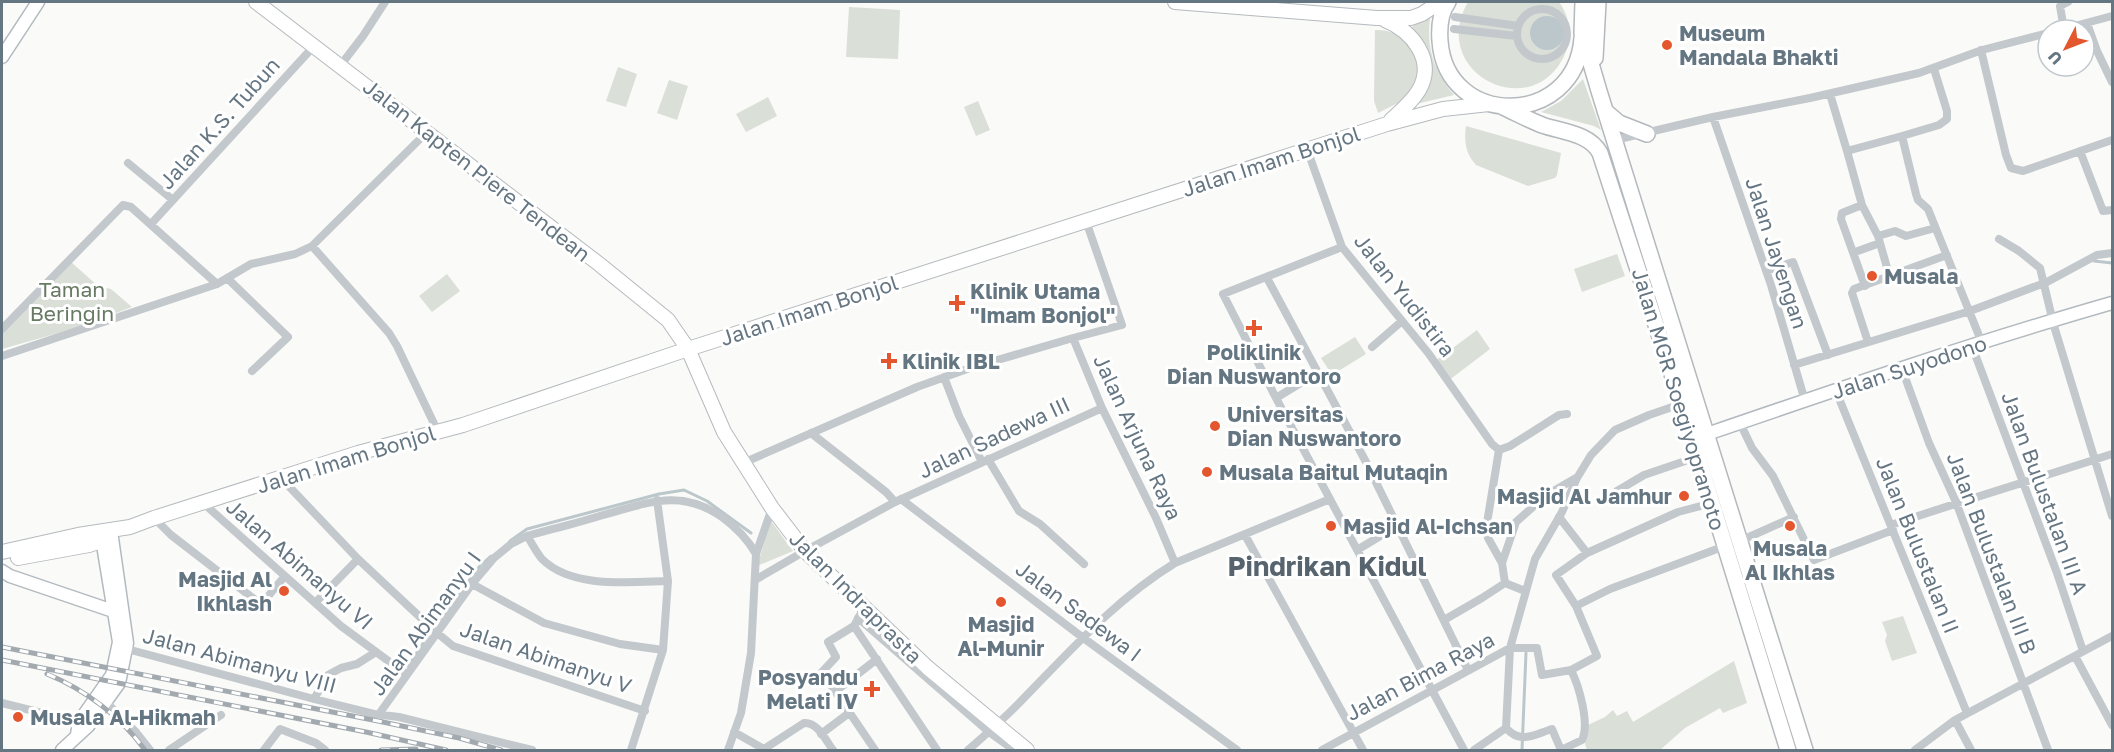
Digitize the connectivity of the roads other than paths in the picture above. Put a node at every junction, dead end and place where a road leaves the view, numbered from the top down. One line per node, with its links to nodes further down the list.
1 (38, 2): 24 (street)
2 (256, 2): 21 (main road, Jalan Kapten Piere Tendean)
3 (385, 2): 25 (street)
4 (1175, 2): 11 (main road)
5 (1440, 2): 14 (main road)
6 (1448, 2): 30 (highway, Jalan MGR Soegiyopranoto)
7 (1573, 2): 19 (highway)
8 (1583, 2): 19 (highway)
9 (1598, 2): 28 (highway)
10 (2068, 2): 15 (street)
11 (1219, 3): 14 (main road)
12 (2112, 16): 16 (street)
13 (1455, 17): 18 (street)
14 (1377, 18): 33 (main road)
15 (2061, 18)
16 (2096, 21)
17 (1454, 29): 18 (street)
18 (1518, 31): 18 (street)
19 (1582, 33): 28 (highway); 30 (highway)
20 (2036, 36): 23 (street)
21 (314, 46): 25 (main road, Jalan Kapten Piere Tendean); 43 (street, Jalan K.S. Tubun)
22 (2096, 48): 27 (street)
23 (1981, 51): 26 (street); 41 (street)
24 (2, 57)
25 (340, 66): 34 (main road, Jalan Kapten Piere Tendean)
26 (1934, 69): 29 (street); 36 (street)
27 (2112, 82)
28 (1599, 91): 31 (highway, Jalan MGR Soegiyopranoto)
29 (1830, 94): 32 (street); 40 (street)
30 (1496, 105): 33 (main road, Jalan Imam Bonjol); 83 (highway, Jalan MGR Soegiyopranoto)
31 (1605, 111): 35 (highway); 37 (highway, Jalan MGR Soegiyopranoto)
32 (1713, 117): 35 (street); 56 (street, Jalan Jayengan)
33 (1387, 124): 39 (main road, Jalan Imam Bonjol)
34 (427, 132): 51 (street); 72 (main road, Jalan Kapten Piere Tendean)
35 (1647, 134): 37 (street)
36 (1902, 136): 40 (street); 48 (street, Jalan Bulustalan III A)
37 (1615, 140): 89 (highway, Jalan MGR Soegiyopranoto)
38 (2112, 140): 41 (street)
39 (1307, 149): 46 (main road, Jalan Imam Bonjol); 52 (street, Jalan Yudistira)
40 (1847, 151): 44 (street)
41 (2080, 152): 45 (street)
42 (128, 163): 43 (street)
43 (173, 200): 47 (street, Jalan K.S. Tubun)
44 (1862, 205): 50 (street); 53 (street)
45 (2112, 210)
46 (1086, 221): 68 (street, Jalan Arjuna Raya); 72 (main road, Jalan Imam Bonjol)
47 (151, 224): 61 (street); 67 (street)
48 (1935, 228): 50 (street); 55 (street, Jalan Bulustalan III A)
49 (1999, 239): 60 (street)
50 (1879, 240): 53 (street); 58 (street)
51 (312, 246): 57 (street); 87 (street)
52 (1342, 248): 59 (street); 66 (street, Jalan Yudistira)
53 (1855, 252): 62 (street)
54 (2112, 253): 60 (street)
55 (1947, 255): 58 (street); 64 (street, Jalan Bulustalan III A)
56 (1766, 271): 73 (street); 75 (street, Jalan Jayengan)
57 (227, 278): 61 (street); 77 (street)
58 (1890, 278): 62 (street)
59 (1267, 279): 78 (street); 81 (street)
60 (2043, 279): 64 (street); 65 (street)
61 (217, 284): 74 (street)
62 (1865, 286): 69 (street)
63 (2112, 303): 65 (street, Jalan Suyodono)
64 (1970, 310): 69 (street); 70 (street, Jalan Bulustalan III A)
65 (2053, 320): 70 (street, Jalan Suyodono); 93 (street)
66 (1402, 321): 71 (street); 90 (street, Jalan Yudistira)
67 (2, 329)
68 (1073, 338): 79 (street); 84 (street, Jalan Arjuna Raya)
69 (1868, 341): 73 (street)
70 (1977, 345): 76 (street, Jalan Suyodono); 98 (street, Jalan Bulustalan III A)
71 (1372, 347)
72 (688, 349): 87 (main road, Jalan Imam Bonjol); 95 (main road, Jalan Indraprasta)
73 (1828, 354): 75 (street)
74 (2, 356)
75 (1794, 365): 82 (street, Jalan Jayengan)
76 (1902, 369): 80 (street, Jalan Suyodono); 104 (street, Jalan Bulustalan III B)
77 (252, 371)
78 (1317, 373): 81 (street); 111 (street)
79 (944, 377): 88 (street); 94 (street)
80 (1836, 391): 82 (street, Jalan Suyodono); 112 (street, Jalan Bulustalan II)
81 (1276, 398): 101 (street)
82 (1805, 401): 86 (street, Jalan Suyodono)
83 (1681, 404): 92 (highway, Jalan MGR Soegiyopranoto); 97 (street, Jalan Bima Raya)
84 (1102, 408): 94 (street, Jalan Sadewa III); 125 (street, Jalan Arjuna Raya)
85 (1567, 414): 90 (street)
86 (1740, 423): 89 (street, Jalan Suyodono); 109 (street)
87 (438, 432): 96 (main road, Jalan Imam Bonjol)
88 (811, 433): 95 (street); 102 (street, Jalan Sadewa I)
89 (1707, 434): 116 (highway, Jalan MGR Soegiyopranoto)
90 (1499, 450): 126 (street)
91 (2112, 453): 93 (street)
92 (1697, 457): 99 (street); 105 (highway, Jalan MGR Soegiyopranoto)
93 (2096, 459): 98 (street); 107 (street)
94 (985, 460): 102 (street, Jalan Sadewa III); 127 (street)
95 (743, 463): 106 (main road, Jalan Indraprasta)
96 (281, 478): 103 (main road, Jalan Imam Bonjol); 123 (street, Jalan Abimanyu V)
97 (1577, 478): 108 (street, Jalan Bima Raya); 126 (street)
98 (2024, 482): 104 (street); 147 (street, Jalan Bulustalan III A)
99 (1617, 491)
100 (657, 500): 115 (street, Jalan Abimanyu I); 122 (street, Jalan Abimanyu I); 131 (street)
101 (1330, 500): 114 (street); 119 (street)
102 (898, 501): 118 (street, Jalan Sadewa III); 142 (street, Jalan Sadewa I)
103 (202, 502): 110 (main road, Jalan Imam Bonjol); 129 (street, Jalan Abimanyu VI)
104 (1956, 502): 112 (street); 152 (street, Jalan Bulustalan III B)
105 (1712, 503): 117 (highway, Jalan MGR Soegiyopranoto); 121 (street)
106 (772, 508): 118 (main road, Jalan Indraprasta); 122 (street)
107 (2112, 516)
108 (1559, 517): 121 (street); 134 (street, Jalan Bima Raya)
109 (1794, 517): 112 (street); 116 (street)
110 (153, 518): 113 (main road, Jalan Imam Bonjol); 129 (street)
111 (1397, 526): 119 (street); 139 (street)
112 (1892, 527): 160 (street, Jalan Bulustalan II)
113 (107, 535): 120 (main road, Jalan Imam Bonjol); 124 (main road, Jalan Imam Bonjol); 137 (street)
114 (1245, 535): 125 (street); 169 (street)
115 (527, 536): 131 (street); 133 (street, Jalan Abimanyu I)
116 (1740, 541): 193 (highway, Jalan MGR Soegiyopranoto)
117 (1725, 546): 136 (street); 192 (highway, Jalan MGR Soegiyopranoto)
118 (805, 550): 130 (street, Jalan Sadewa III); 138 (main road, Jalan Indraprasta)
119 (1357, 550): 153 (street)
120 (2, 552)
121 (1587, 553): 136 (street)
122 (756, 554): 130 (street)
123 (358, 559): 135 (street); 140 (street, Jalan Abimanyu V)
124 (2, 561)
125 (1175, 563): 142 (street)
126 (1502, 563): 132 (street)
127 (1084, 564)
128 (2, 572): 137 (street)
129 (284, 577): 135 (street, Jalan Abimanyu VI)
130 (755, 580): 168 (street)
131 (668, 581): 145 (street)
132 (1505, 582): 134 (street); 139 (street)
133 (472, 584): 140 (street, Jalan Abimanyu I); 145 (street)
134 (1525, 591): 143 (street, Jalan Bima Raya)
135 (315, 603): 146 (street, Jalan Abimanyu VI)
136 (1576, 606): 150 (street)
137 (118, 613): 144 (street); 165 (street)
138 (859, 617): 148 (street); 154 (street); 167 (main road, Jalan Indraprasta)
139 (1444, 620): 149 (street)
140 (436, 632): 151 (street, Jalan Abimanyu I); 158 (street, Jalan Abimanyu V)
141 (2112, 636): 147 (street)
142 (1082, 637): 167 (street); 186 (street, Jalan Sadewa I)
143 (1510, 648): 149 (street, Jalan Bima Raya); 150 (street); 166 (street)
144 (127, 649): 155 (street, Jalan Abimanyu VIII); 156 (street)
145 (663, 650): 158 (street)
146 (375, 652): 151 (street, Jalan Abimanyu VI); 155 (street, Jalan Abimanyu VI)
147 (2079, 654): 152 (street); 164 (street, Jalan Bulustalan III A)
148 (877, 659): 154 (street); 182 (street)
149 (1468, 670): 153 (street, Jalan Bima Raya)
150 (1571, 670): 191 (street)
151 (406, 674): 161 (street, Jalan Abimanyu I)
152 (2024, 683): 160 (street); 196 (street, Jalan Bulustalan III B)
153 (1431, 690): 169 (street, Jalan Bima Raya); 189 (street)
154 (836, 692): 159 (street)
155 (314, 699): 161 (street, Jalan Abimanyu VIII)
156 (106, 702): 165 (street); 172 (street)
157 (2, 703): 165 (street)
158 (645, 711): 177 (street)
159 (849, 713): 170 (street); 181 (street)
160 (1967, 713): 163 (street)
161 (379, 714): 176 (street, Jalan Abimanyu VIII)
162 (220, 715): 173 (street)
163 (1955, 720): 194 (street); 195 (street)
164 (2112, 725)
165 (81, 728): 171 (street)
166 (1506, 728): 190 (street); 191 (street)
167 (992, 729): 183 (street); 184 (street); 185 (main road, Jalan Indraprasta)
168 (735, 732): 178 (street); 179 (street)
169 (1353, 732): 187 (street, Jalan Bima Raya); 188 (street)
170 (821, 734): 179 (street); 180 (street)
171 (62, 750)
172 (150, 750)
173 (169, 750)
174 (264, 750): 175 (street)
175 (325, 750)
176 (532, 750)
177 (631, 750)
178 (728, 750)
179 (764, 750)
180 (833, 750)
181 (875, 750)
182 (937, 750)
183 (968, 750)
184 (1014, 750)
185 (1027, 750)
186 (1237, 750)
187 (1322, 750)
188 (1363, 750)
189 (1464, 750)
190 (1474, 750)
191 (1561, 750)
192 (1788, 750)
193 (1805, 750)
194 (1915, 750)
195 (1971, 750)
196 (2048, 750)

